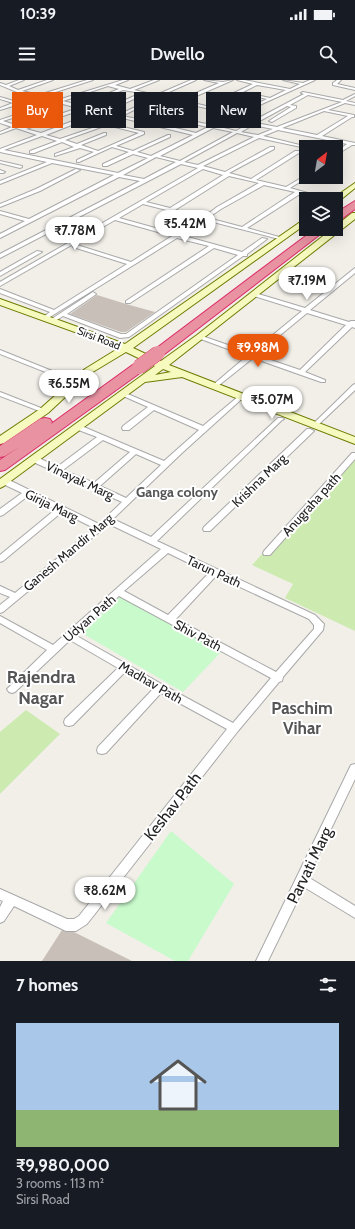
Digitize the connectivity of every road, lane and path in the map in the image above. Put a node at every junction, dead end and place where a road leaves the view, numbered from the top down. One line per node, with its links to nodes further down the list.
1 (22, 80): 19 (street)
2 (50, 80): 21 (street)
3 (69, 80): 14 (street)
4 (91, 80): 14 (street)
5 (126, 80): 20 (street)
6 (157, 80): 27 (street)
7 (194, 80): 34 (street)
8 (206, 80): 15 (street)
9 (231, 80): 15 (street)
10 (239, 80): 17 (street)
11 (285, 80): 18 (street)
12 (312, 80): 18 (street)
13 (339, 80): 25 (street)
14 (81, 83): 22 (street); 31 (street)
15 (224, 83): 36 (street)
16 (0, 84): 19 (street)
17 (258, 84): 28 (street); 35 (street)
18 (304, 84): 28 (street)
19 (6, 86): 29 (street)
20 (110, 86): 22 (street); 24 (street)
21 (30, 87): 23 (street); 29 (street)
22 (100, 88): 42 (street)
23 (37, 89)
24 (122, 89): 27 (street); 32 (street)
25 (355, 89)
26 (44, 90): 31 (street)
27 (129, 90): 33 (street)
28 (288, 90): 37 (street); 41 (street)
29 (18, 91): 30 (street)
30 (22, 92)
31 (51, 92)
32 (115, 92)
33 (137, 92)
34 (166, 92)
35 (238, 92)
36 (198, 94)
37 (307, 94): 44 (street); 49 (street)
38 (355, 95): 44 (street)
39 (261, 97): 41 (street)
40 (0, 98): 43 (street)
41 (270, 99): 45 (street)
42 (63, 100)
43 (12, 102)
44 (344, 102): 47 (street); 52 (street)
45 (261, 103): 49 (street)
46 (12, 104): 51 (street)
47 (355, 104)
48 (198, 105): 50 (street)
49 (284, 106): 54 (street); 55 (street)
50 (206, 107)
51 (0, 108)
52 (322, 110): 56 (street); 71 (street)
53 (71, 111): 70 (street)
54 (267, 114): 55 (street); 57 (street)
55 (279, 116): 59 (street)
56 (353, 116): 78 (street)
57 (261, 117)
58 (12, 118): 60 (street)
59 (271, 121)
60 (0, 122): 63 (street)
61 (71, 123): 75 (street)
62 (261, 125): 71 (street)
63 (12, 126)
64 (12, 128): 73 (street)
65 (18, 128): 70 (street)
66 (169, 128): 76 (street)
67 (212, 128): 76 (street)
68 (218, 128): 72 (street)
69 (242, 128): 72 (street)
70 (21, 129): 75 (street)
71 (278, 129): 78 (street); 79 (street)
72 (236, 132): 79 (street); 97 (street)
73 (0, 133)
74 (105, 134): 82 (street)
75 (39, 135): 80 (street); 87 (street)
76 (198, 135): 93 (street)
77 (169, 136): 89 (street)
78 (319, 136): 81 (street)
79 (259, 137): 84 (street); 100 (street)
80 (60, 141): 82 (street); 83 (street); 91 (street)
81 (353, 143): 86 (street)
82 (77, 146): 88 (street); 92 (street)
83 (112, 146): 88 (street); 89 (street)
84 (299, 146)
85 (272, 148): 102 (street)
86 (343, 149)
87 (0, 150): 91 (street)
88 (98, 152): 94 (street)
89 (133, 152): 93 (street); 98 (street)
90 (297, 152): 105 (street)
91 (22, 155): 95 (street)
92 (57, 155)
93 (154, 157): 97 (street); 103 (street)
94 (79, 160)
95 (52, 161): 103 (street); 107 (street)
96 (0, 162): 99 (street)
97 (180, 162): 100 (street); 104 (street)
98 (104, 164)
99 (20, 167)
100 (200, 167): 102 (street); 114 (street)
101 (78, 170): 117 (street)
102 (226, 174): 105 (street); 118 (street)
103 (119, 175): 104 (street); 124 (street)
104 (143, 180): 137 (street)
105 (252, 180): 108 (street)
106 (299, 181): 110 (street)
107 (0, 183)
108 (263, 183): 110 (street); 122 (street)
109 (355, 185): 112 (street)
110 (286, 189): 111 (street)
111 (299, 192): 126 (street)
112 (343, 194)
113 (355, 195): 115 (highway)
114 (140, 202): 118 (street); 121 (street)
115 (343, 204)
116 (355, 204): 120 (highway)
117 (0, 206)
118 (171, 210): 122 (street)
119 (0, 212): 124 (street)
120 (343, 213)
121 (115, 217): 130 (street); 136 (street); 142 (street)
122 (204, 219): 126 (street)
123 (353, 219): 144 (street)
124 (30, 221): 127 (street)
125 (299, 225): 132 (street)
126 (242, 229): 132 (street)
127 (0, 236)
128 (300, 236): 155 (highway)
129 (313, 236): 155 (highway)
130 (179, 237): 134 (street); 139 (street); 148 (street)
131 (264, 239): 136 (street)
132 (281, 239): 138 (street)
133 (74, 246): 139 (street)
134 (213, 246): 136 (street); 146 (street)
135 (39, 252): 141 (street)
136 (244, 253): 138 (street); 148 (street)
137 (0, 256)
138 (257, 256): 153 (street)
139 (132, 264): 149 (street)
140 (355, 270): 147 (street)
141 (0, 274)
142 (0, 284)
143 (0, 291): 149 (street)
144 (253, 294): 147 (street); 151 (street)
145 (0, 302): 149 (street, Sirsi Road)
146 (128, 302)
147 (306, 310): 150 (street); 156 (street)
148 (62, 314): 149 (street)
149 (51, 317): 152 (street, Sirsi Road)
150 (354, 324): 159 (street)
151 (200, 337): 155 (street); 156 (street)
152 (106, 341): 153 (street, Sirsi Road); 157 (street)
153 (126, 348): 155 (street, Sirsi Road); 157 (street)
154 (0, 352): 162 (street)
155 (155, 355): 158 (highway, bridge); 160 (street, Sirsi Road)
156 (252, 356): 159 (street); 164 (street)
157 (105, 361): 162 (street)
158 (136, 370): 160 (street); 167 (street); 181 (highway); 185 (highway)
159 (301, 373): 163 (street)
160 (183, 374): 161 (street, Sirsi Road)
161 (196, 379): 164 (street, Sirsi Road); 168 (street, Sirsi Road)
162 (75, 382): 170 (street)
163 (322, 382)
164 (216, 385): 168 (street, Sirsi Road)
165 (354, 389): 174 (street, Krishna Marg)
166 (0, 394): 170 (street)
167 (123, 394): 169 (street); 172 (street)
168 (239, 399): 171 (street, Sirsi Road); 174 (street, Sirsi Road); 175 (street, Ganesh Mandir Marg)
169 (153, 407): 173 (street); 175 (street)
170 (44, 411): 177 (street)
171 (280, 419): 174 (street, Sirsi Road); 196 (street)
172 (78, 427): 176 (street); 183 (street)
173 (126, 428)
174 (313, 428): 178 (street, Sirsi Road); 179 (street, Sirsi Road); 195 (street, Krishna Marg)
175 (204, 429): 184 (street, Ganesh Mandir Marg)
176 (102, 437): 180 (street); 186 (street)
177 (1, 439)
178 (355, 442)
179 (355, 450)
180 (135, 451): 184 (street); 188 (street)
181 (0, 453)
182 (355, 455): 198 (street, Anugraha path)
183 (34, 459): 186 (street, Vinayak Marg); 187 (street)
184 (165, 464): 190 (street, Ganesh Mandir Marg)
185 (0, 467)
186 (58, 470): 188 (street, Vinayak Marg)
187 (2, 483): 189 (street, Girija Marg)
188 (94, 487): 190 (street, Vinayak Marg)
189 (26, 493): 191 (street, Girija Marg); 192 (street)
190 (126, 501): 193 (street, Ganesh Mandir Marg)
191 (61, 509): 194 (street, Girija Marg); 199 (street)
192 (0, 513)
193 (108, 520): 194 (street, Ganesh Mandir Marg); 196 (street, Tarun Path)
194 (100, 528): 203 (street, Ganesh Mandir Marg)
195 (208, 529)
196 (152, 541): 197 (street, Tarun Path)
197 (167, 549): 200 (street, Tarun Path); 202 (street, Udyan Path)
198 (267, 553)
199 (0, 559)
200 (215, 572): 206 (street); 207 (street, Tarun Path)
201 (0, 588): 203 (street)
202 (118, 592): 206 (street, Shiv Path); 208 (street, Udyan Path)
203 (16, 597): 204 (street, Ganesh Mandir Marg)
204 (0, 610)
205 (0, 619): 209 (street)
206 (169, 620): 211 (street, Shiv Path)
207 (319, 624): 211 (street, Keshav Path)
208 (69, 635): 209 (street, Udyan Path); 210 (street, Madhav Path)
209 (53, 649): 213 (street, Udyan Path)
210 (125, 667): 212 (street, Madhav Path); 214 (street)
211 (279, 678): 215 (street, Keshav Path)
212 (160, 688): 215 (street, Madhav Path); 216 (street)
213 (12, 689)
214 (69, 722)
215 (234, 728): 220 (street, Keshav Path)
216 (102, 750)
217 (355, 768): 218 (street, Parvati Marg)
218 (302, 880): 221 (street); 223 (street, Parvati Marg)
219 (0, 894): 220 (street, Keshav Path)
220 (11, 900): 222 (street)
221 (355, 912)
222 (0, 917)
223 (262, 961)

